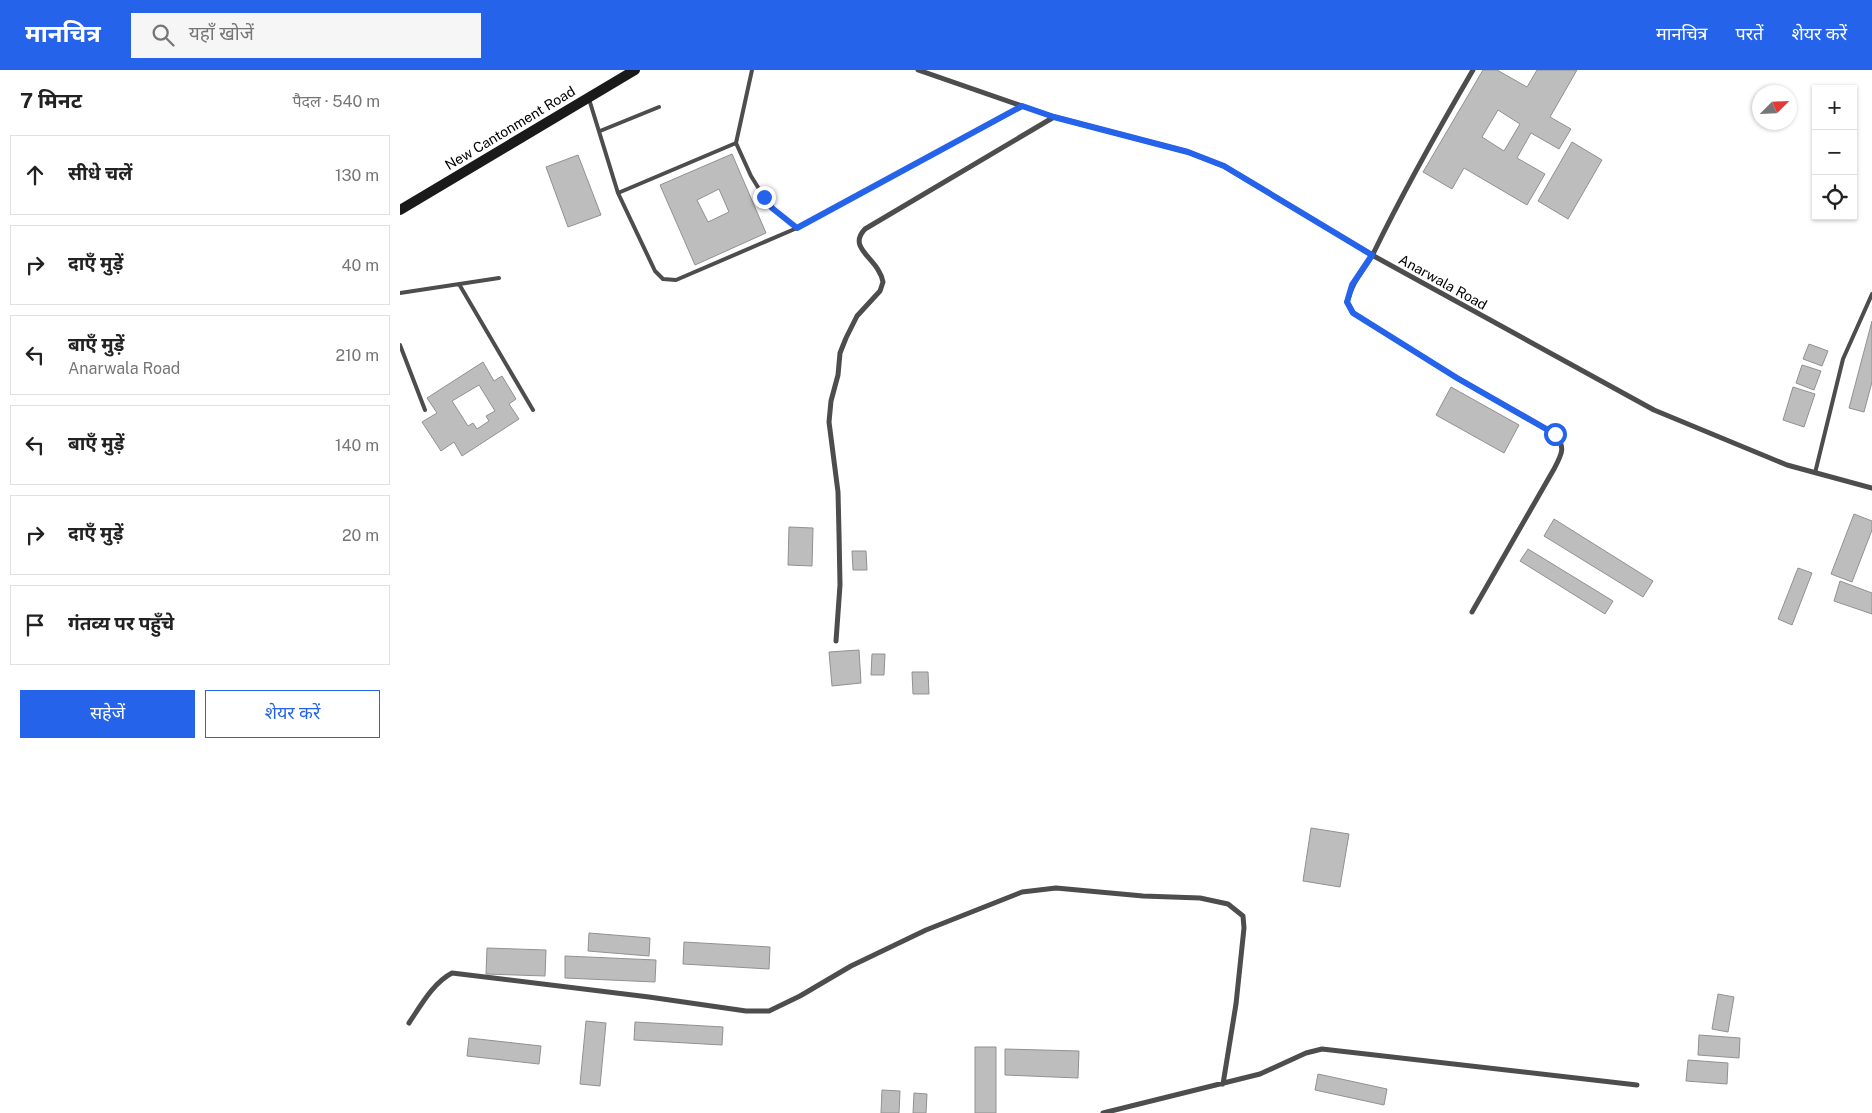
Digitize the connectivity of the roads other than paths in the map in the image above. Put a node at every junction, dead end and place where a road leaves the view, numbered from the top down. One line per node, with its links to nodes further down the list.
1 (634, 70): 5 (street, New Cantonment Road)
2 (752, 70): 10 (lane)
3 (918, 70): 6 (street, Anarwala Road)
4 (1473, 70): 14 (street)
5 (588, 97): 9 (lane); 12 (street, New Cantonment Road)
6 (1022, 106): 8 (street, Anarwala Road); 13 (lane)
7 (659, 107): 9 (lane)
8 (1054, 117): 14 (street, Anarwala Road); 25 (street)
9 (600, 131): 11 (lane)
10 (736, 143): 11 (lane); 13 (lane)
11 (618, 192): 13 (lane)
12 (400, 210)
13 (797, 228)
14 (1372, 255): 22 (street, Anarwala Road); 24 (street)
15 (499, 278): 16 (lane)
16 (460, 284): 17 (lane); 21 (lane)
17 (400, 293)
18 (1872, 294): 22 (lane)
19 (400, 345): 20 (lane)
20 (426, 410)
21 (533, 410)
22 (1815, 473): 23 (street, Anarwala Road)
23 (1872, 488)
24 (1472, 612)
25 (836, 641)
26 (409, 1023): 27 (street)
27 (1223, 1084): 28 (street); 29 (street)
28 (1638, 1085)
29 (1103, 1113)

